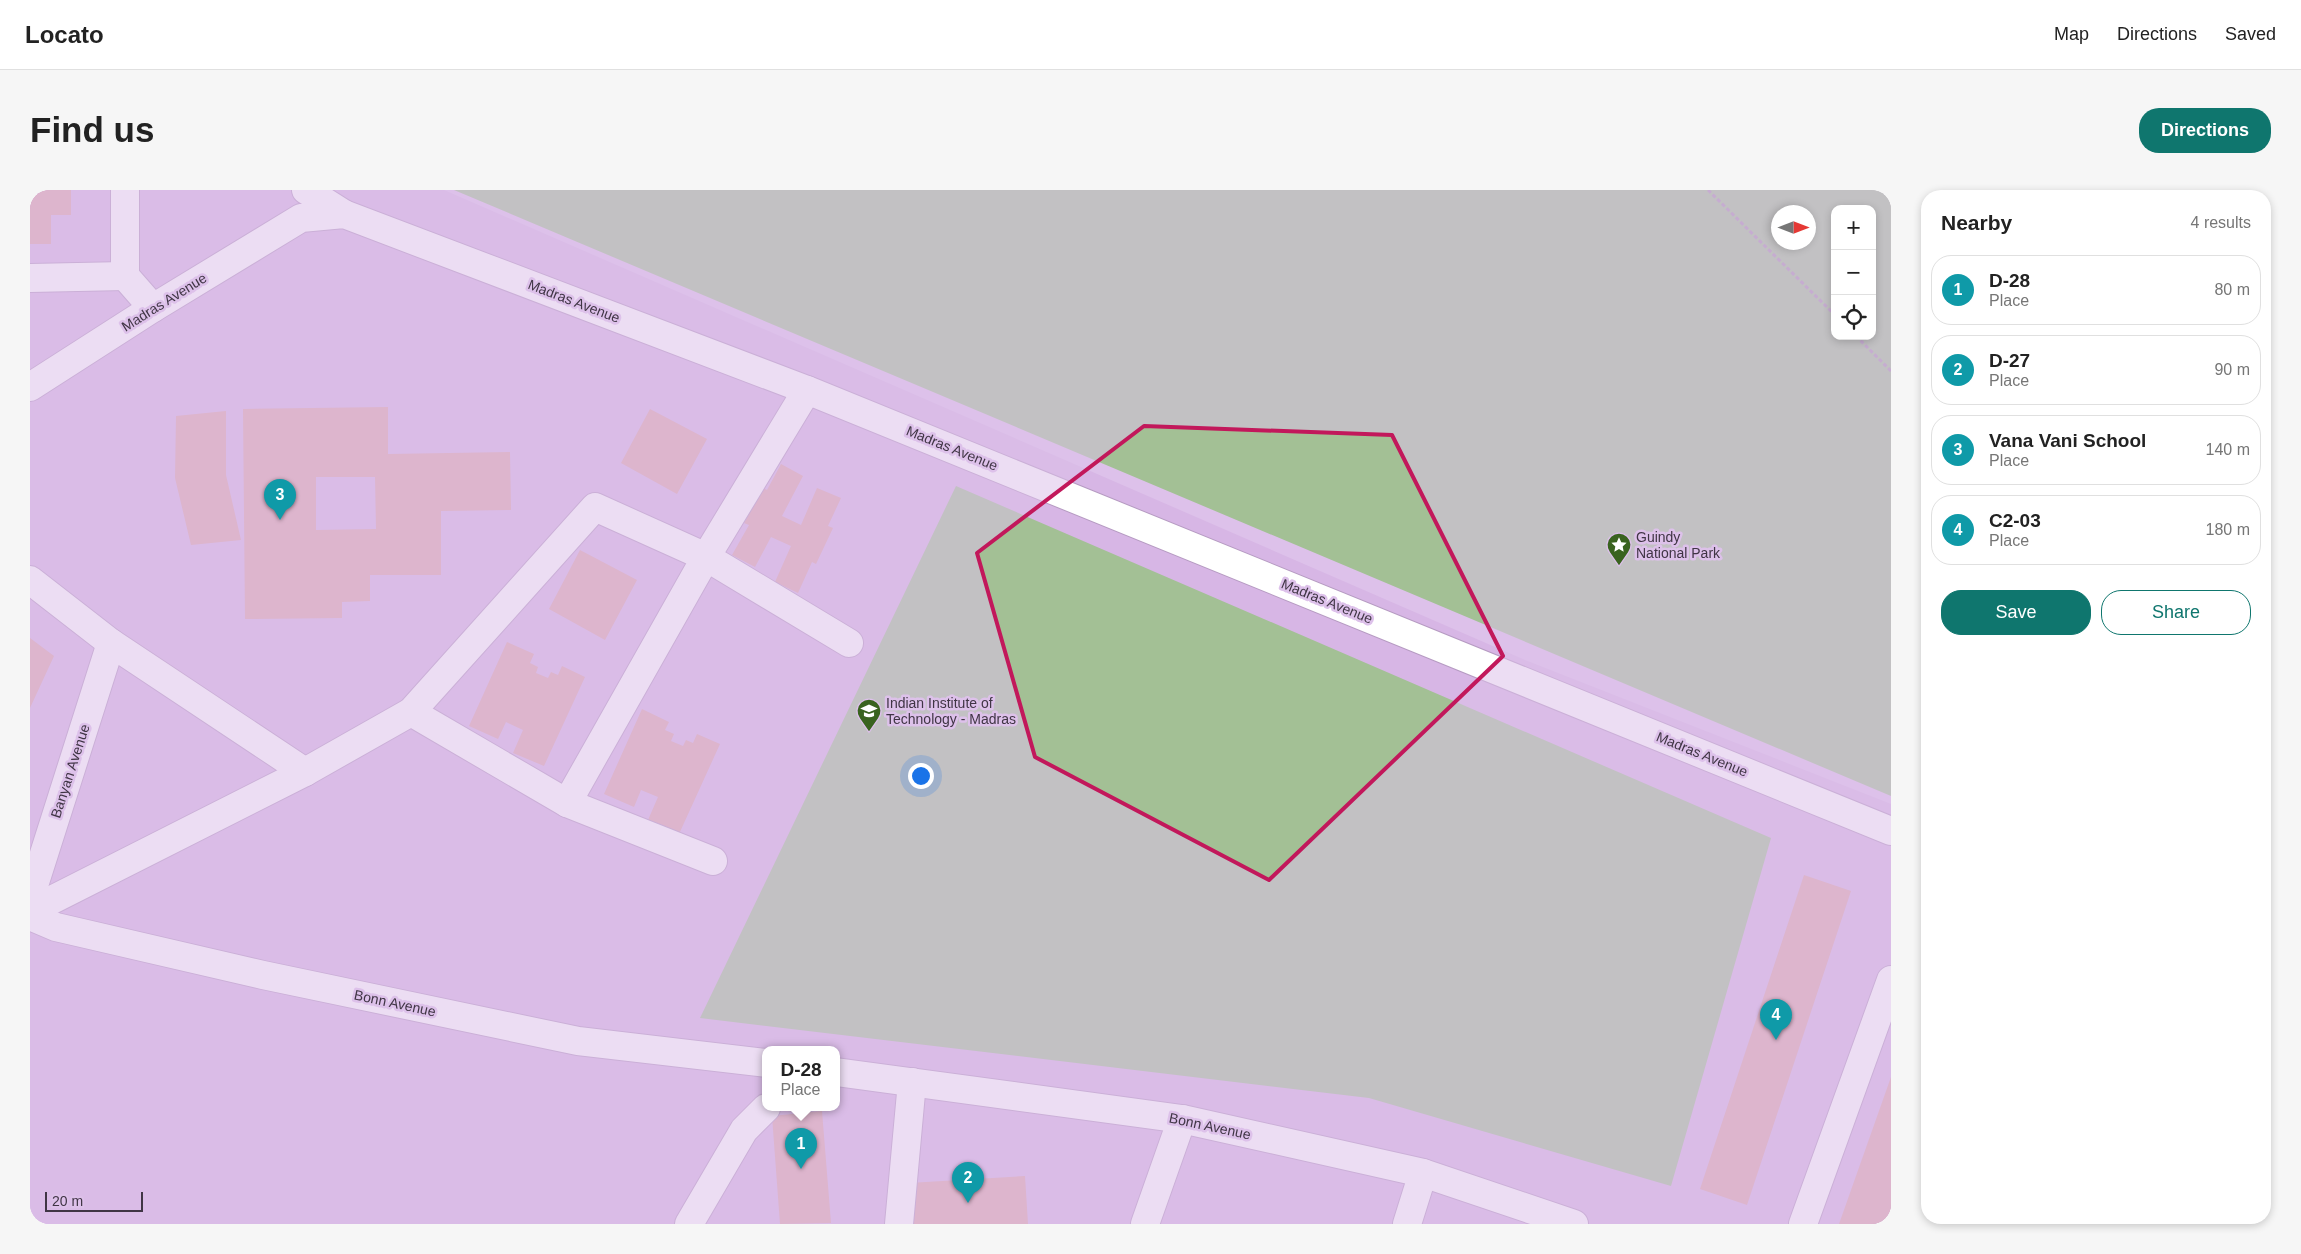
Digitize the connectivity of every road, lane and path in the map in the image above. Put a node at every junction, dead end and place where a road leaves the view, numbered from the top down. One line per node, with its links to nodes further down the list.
1 (125, 190): 5 (lane)
2 (306, 190): 4 (lane)
3 (1708, 190): 8 (path)
4 (344, 214): 7 (lane, Madras Avenue); 12 (lane, Madras Avenue)
5 (125, 276): 6 (lane); 7 (lane)
6 (30, 278)
7 (153, 308): 11 (lane, Madras Avenue)
8 (1831, 311)
9 (1860, 340): 10 (path)
10 (1891, 370)
11 (30, 387)
12 (807, 390): 13 (lane); 20 (lane, Madras Avenue)
13 (706, 557): 16 (lane); 17 (lane); 19 (lane)
14 (30, 580): 15 (lane)
15 (111, 643): 18 (lane); 22 (lane, Banyan Avenue)
16 (849, 644)
17 (411, 712): 18 (lane); 19 (lane)
18 (305, 772): 23 (lane)
19 (567, 803): 21 (lane)
20 (1891, 831)
21 (713, 861)
22 (30, 898)
23 (30, 911)
24 (30, 916): 26 (lane, Bonn Avenue)
25 (1891, 980): 37 (lane)
26 (762, 1063)
27 (840, 1073): 28 (lane, Bonn Avenue)
28 (912, 1082): 30 (lane, Bonn Avenue); 33 (lane)
29 (763, 1111): 32 (lane)
30 (1182, 1119): 31 (lane, Bonn Avenue); 34 (lane)
31 (1423, 1172): 35 (lane); 36 (lane, Bonn Avenue)
32 (689, 1224)
33 (899, 1224)
34 (1145, 1224)
35 (1407, 1224)
36 (1574, 1224)
37 (1803, 1224)

